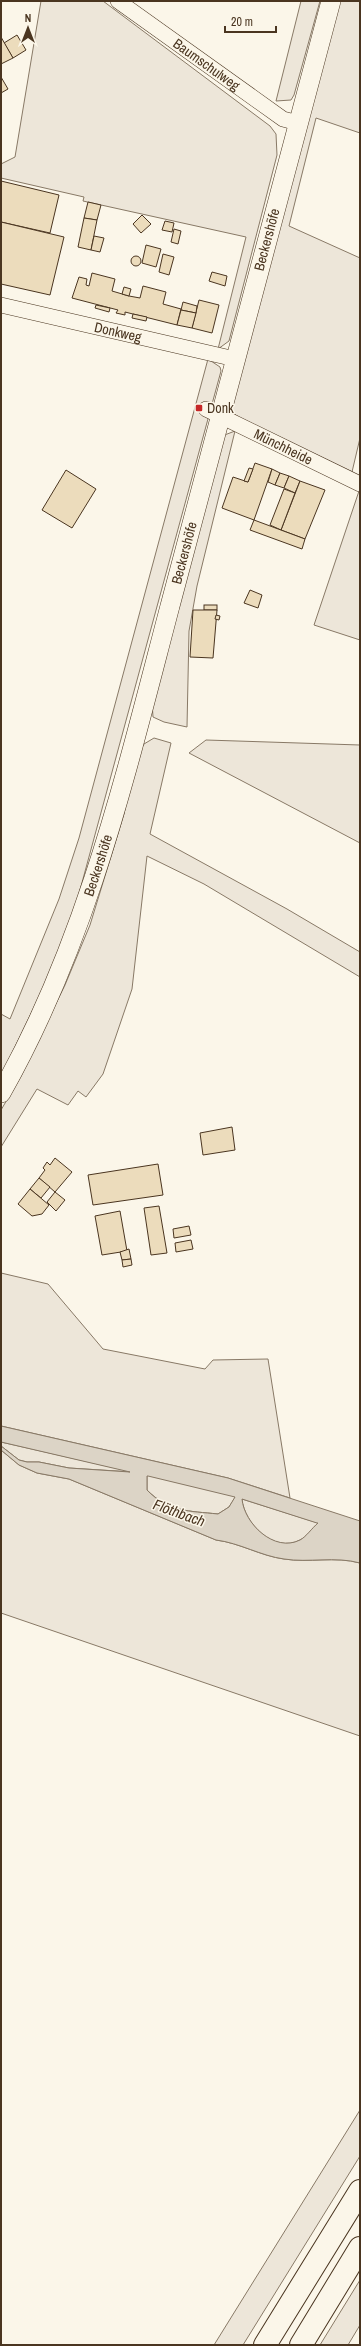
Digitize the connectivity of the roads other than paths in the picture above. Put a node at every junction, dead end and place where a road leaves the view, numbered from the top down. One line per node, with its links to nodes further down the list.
1 (118, 1): 3 (street, Baumschulweg)
2 (331, 1): 3 (street, Beckershöfe)
3 (298, 123): 5 (street, Beckershöfe)
4 (1, 305): 5 (street, Donkweg)
5 (235, 359): 6 (street, Beckershöfe)
6 (213, 413): 7 (street, Münchheide); 8 (street, Beckershöfe)
7 (360, 484)
8 (1, 1093)
9 (360, 2191): 11 (highway)
10 (360, 2248): 12 (highway)
11 (265, 2345)
12 (301, 2345)

